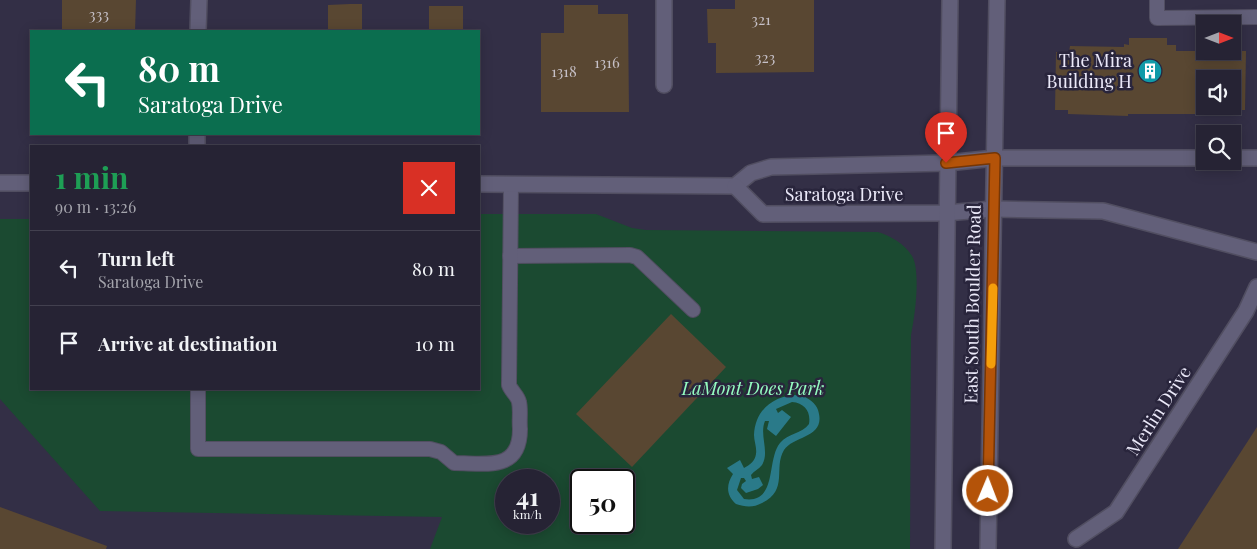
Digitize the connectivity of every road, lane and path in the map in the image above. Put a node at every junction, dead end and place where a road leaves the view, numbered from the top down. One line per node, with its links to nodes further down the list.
1 (199, 0): 7 (street)
2 (664, 0): 8 (street)
3 (950, 0): 13 (street, East South Boulder Road)
4 (997, 0): 9 (street, East South Boulder Road)
5 (1157, 0): 6 (lane)
6 (1257, 16)
7 (198, 30)
8 (664, 85)
9 (995, 158): 10 (street); 13 (street, Saratoga Drive); 19 (street, East South Boulder Road)
10 (1196, 158)
11 (1241, 158): 12 (street)
12 (1257, 158)
13 (946, 163): 18 (street, Saratoga Drive); 20 (street, East South Boulder Road)
14 (0, 183): 15 (street)
15 (30, 183)
16 (480, 184): 17 (street)
17 (511, 184): 18 (street); 22 (lane)
18 (736, 186): 20 (street, Saratoga Drive)
19 (994, 208): 20 (street, Saratoga Drive); 21 (street); 28 (street, East South Boulder Road)
20 (945, 213): 27 (street, East South Boulder Road)
21 (1257, 252)
22 (510, 256): 24 (lane); 25 (lane)
23 (1257, 287): 26 (street, Merlin Drive)
24 (693, 310)
25 (198, 390)
26 (1076, 539)
27 (942, 549)
28 (988, 549)

